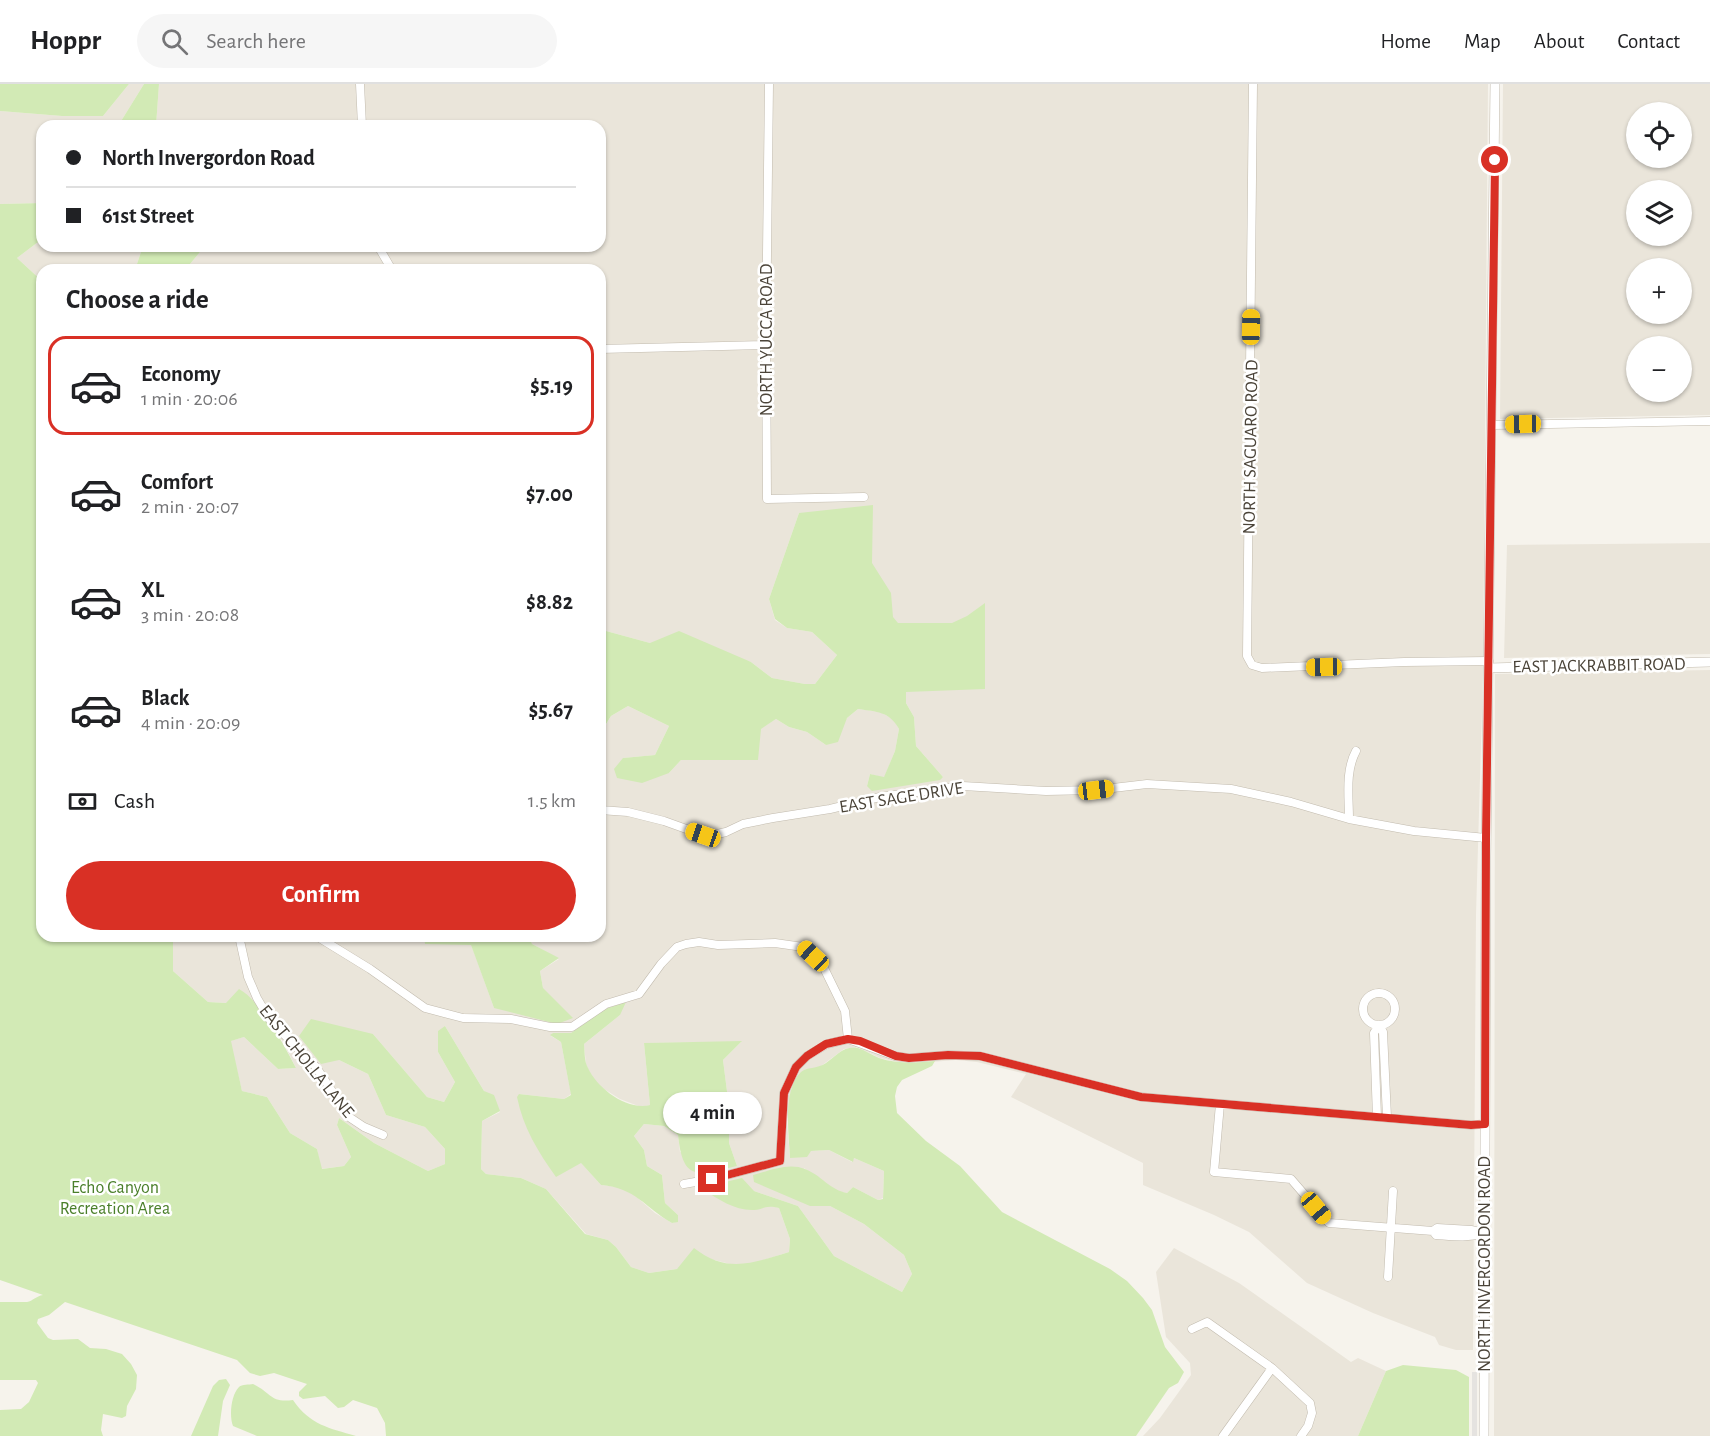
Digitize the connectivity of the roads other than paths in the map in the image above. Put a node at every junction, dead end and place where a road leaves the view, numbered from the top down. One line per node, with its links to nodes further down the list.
1 (360, 84): 5 (street)
2 (769, 84): 6 (street, NORTH YUCCA ROAD)
3 (1253, 84): 12 (street, NORTH SAGUARO ROAD)
4 (1495, 84): 9 (street, NORTH INVERGORDON ROAD)
5 (362, 120)
6 (766, 345): 7 (street); 10 (street, NORTH YUCCA ROAD)
7 (606, 349)
8 (1710, 421): 9 (street)
9 (1492, 425): 13 (street, NORTH INVERGORDON ROAD)
10 (864, 497)
11 (1710, 662): 13 (street, EAST JACKRABBIT ROAD)
12 (1252, 665): 13 (street, EAST JACKRABBIT ROAD)
13 (1489, 665): 17 (street, NORTH INVERGORDON ROAD)
14 (1356, 752): 16 (street)
15 (606, 810): 16 (street, EAST SAGE DRIVE)
16 (1349, 819): 17 (street, EAST SAGE DRIVE)
17 (1486, 838): 25 (street, NORTH INVERGORDON ROAD)
18 (240, 942): 26 (street, EAST CHOLLA LANE)
19 (326, 942): 21 (street)
20 (1379, 1025): 20 (street); 23 (street); 24 (street)
21 (848, 1039): 22 (street); 27 (street)
22 (1220, 1104): 23 (street); 29 (street)
23 (1377, 1117): 24 (street)
24 (1387, 1117): 25 (street)
25 (1485, 1124): 30 (street, NORTH INVERGORDON ROAD)
26 (383, 1135)
27 (684, 1184)
28 (1394, 1191): 29 (street)
29 (1391, 1228): 30 (street); 31 (street)
30 (1484, 1233): 36 (street, NORTH INVERGORDON ROAD)
31 (1388, 1277)
32 (1192, 1329): 33 (street)
33 (1272, 1368): 34 (street); 35 (street)
34 (1223, 1436)
35 (1300, 1436)
36 (1484, 1436)

